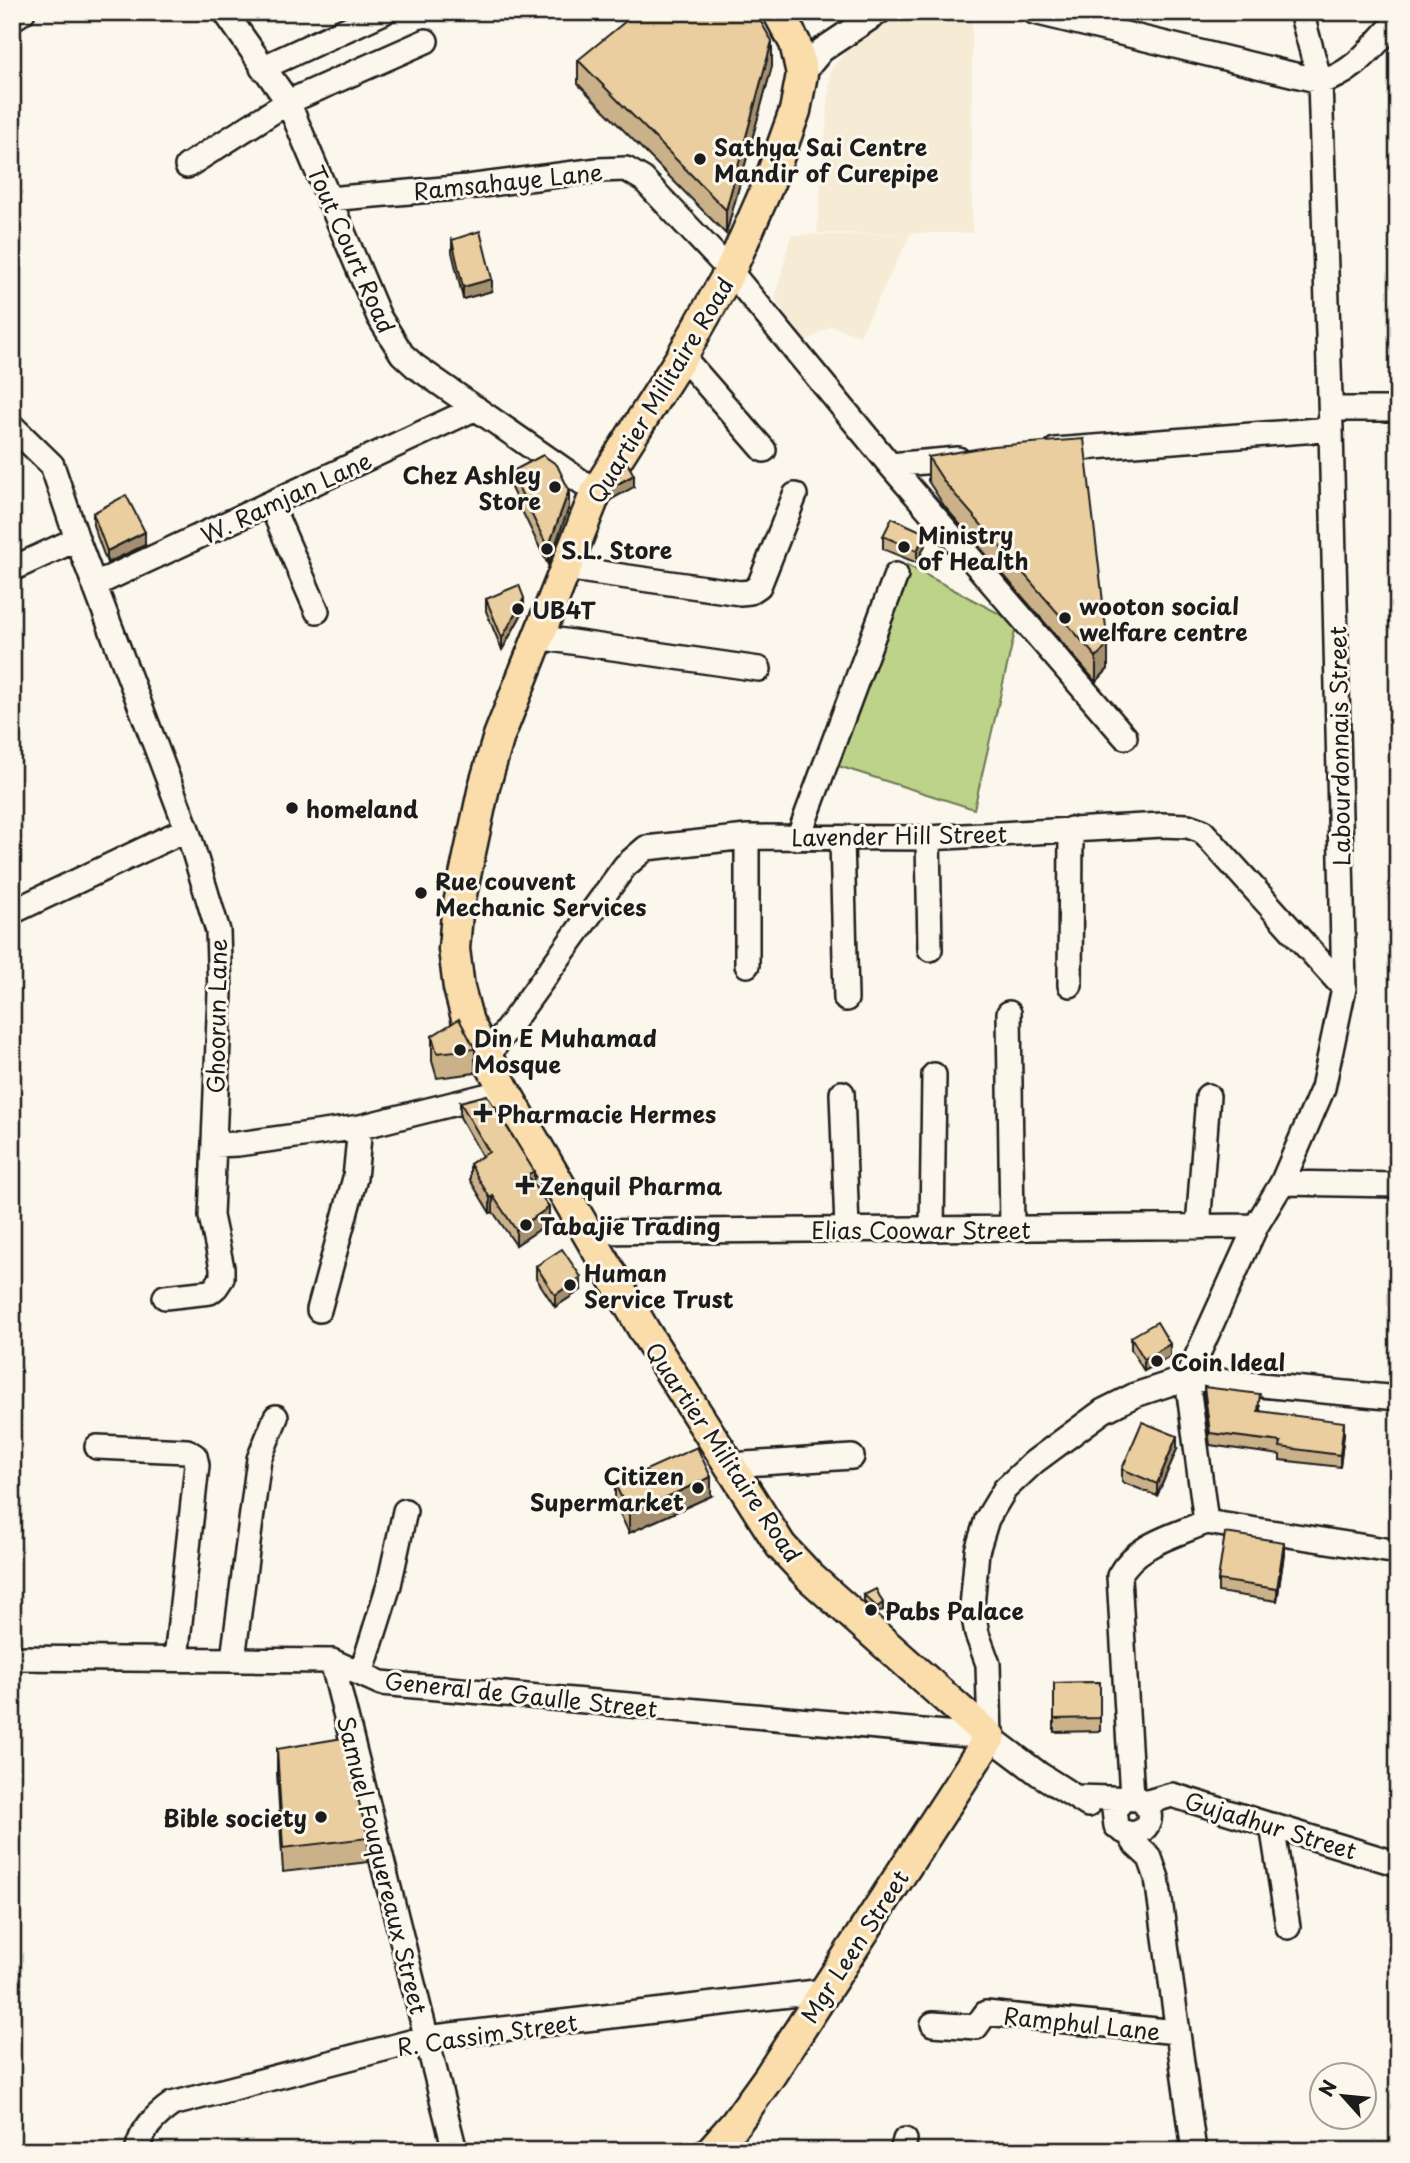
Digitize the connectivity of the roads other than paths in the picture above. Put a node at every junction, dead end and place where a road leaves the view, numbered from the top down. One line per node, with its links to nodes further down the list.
1 (23, 12): 8 (street)
2 (225, 12): 11 (street, Tout Court Road)
3 (384, 12): 11 (street)
4 (879, 12): 12 (street)
5 (1034, 12): 13 (street)
6 (1301, 12): 13 (street, Labourdonnais Street)
7 (784, 15): 12 (main road, Quartier Militaire Road)
8 (12, 19)
9 (1398, 19): 13 (street)
10 (426, 41): 14 (street)
11 (262, 68): 14 (street, Tout Court Road)
12 (802, 74): 17 (main road, Quartier Militaire Road)
13 (1320, 81): 21 (street, Labourdonnais Street)
14 (288, 102): 15 (street); 16 (street, Tout Court Road)
15 (187, 166)
16 (328, 199): 17 (street, Ramsahaye Lane); 19 (street, Tout Court Road)
17 (730, 271): 18 (main road, Quartier Militaire Road); 26 (street)
18 (681, 356): 23 (street); 27 (main road, Quartier Militaire Road)
19 (476, 408): 27 (street, Tout Court Road); 29 (street, W. Ramjan Lane)
20 (1398, 409): 21 (street)
21 (1331, 419): 24 (street); 49 (street, Labourdonnais Street)
22 (12, 426): 30 (street, Ghoorun Lane)
23 (764, 450)
24 (1038, 452)
25 (985, 457): 26 (street)
26 (890, 465): 38 (street)
27 (596, 492): 31 (main road, Quartier Militaire Road)
28 (795, 495): 31 (street)
29 (271, 505): 34 (street, W. Ramjan Lane); 35 (street)
30 (77, 540): 32 (street); 34 (street, Ghoorun Lane)
31 (565, 568): 36 (main road, Quartier Militaire Road)
32 (12, 569)
33 (896, 575): 42 (street)
34 (96, 584): 39 (street, Ghoorun Lane)
35 (317, 611)
36 (537, 637): 37 (street); 52 (main road, Quartier Militaire Road)
37 (759, 669)
38 (1125, 737)
39 (187, 829): 45 (street); 58 (street, Ghoorun Lane)
40 (1071, 830): 44 (street, Lavender Hill Street); 48 (street); 49 (street, Lavender Hill Street)
41 (747, 837): 42 (street, Lavender Hill Street); 47 (street); 52 (street, Lavender Hill Street)
42 (798, 838): 43 (street, Lavender Hill Street)
43 (842, 838): 44 (street, Lavender Hill Street); 50 (street)
44 (928, 838): 46 (street)
45 (12, 912)
46 (930, 949)
47 (747, 965)
48 (1070, 985)
49 (1344, 988): 59 (street, Labourdonnais Street)
50 (846, 999)
51 (1009, 1013): 63 (street)
52 (487, 1057): 54 (main road, Quartier Militaire Road)
53 (934, 1075): 64 (street)
54 (505, 1091): 57 (street); 66 (main road, Quartier Militaire Road)
55 (842, 1093): 65 (street)
56 (1208, 1096): 62 (street)
57 (360, 1127): 58 (street); 68 (street)
58 (215, 1145): 67 (street, Ghoorun Lane)
59 (1282, 1183): 60 (street); 61 (street, Labourdonnais Street)
60 (1398, 1185)
61 (1256, 1226): 62 (street, Elias Coowar Street); 69 (street, Labourdonnais Street)
62 (1198, 1227): 63 (street, Elias Coowar Street)
63 (1012, 1228): 64 (street, Elias Coowar Street)
64 (932, 1229): 65 (street, Elias Coowar Street)
65 (846, 1230): 66 (street, Elias Coowar Street)
66 (587, 1232): 74 (main road, Quartier Militaire Road)
67 (165, 1297)
68 (319, 1310)
69 (1187, 1378): 70 (street); 76 (street); 83 (street)
70 (1398, 1398)
71 (276, 1417): 80 (street)
72 (97, 1447): 79 (street)
73 (852, 1457): 74 (street)
74 (730, 1465): 83 (main road, Quartier Militaire Road)
75 (405, 1511): 82 (street)
76 (1206, 1522): 77 (street); 85 (street)
77 (1398, 1552)
78 (12, 1658): 79 (street, General de Gaulle Street)
79 (176, 1659): 80 (street, General de Gaulle Street)
80 (233, 1659): 81 (street, General de Gaulle Street)
81 (332, 1661): 82 (street, General de Gaulle Street); 93 (street, Samuel Fouquereaux Street)
82 (361, 1674): 83 (street, General de Gaulle Street)
83 (990, 1737): 84 (street, Quartier Militaire Road); 90 (main road, Mgr Leen Street)
84 (1078, 1797): 85 (street, Quartier Militaire Road); 87 (street, Quartier Militaire Road)
85 (1133, 1800): 86 (street, Gujadhur Street); 87 (street); 87 (street)
86 (1272, 1825): 88 (street, Gujadhur Street); 89 (street)
87 (1123, 1830): 92 (street, Quartier Militaire Road)
88 (1398, 1864)
89 (1288, 1927)
90 (824, 1992): 93 (street, R. Cassim Street); 96 (main road, Mgr Leen Street)
91 (933, 2024): 92 (street, Ramphul Lane)
92 (1177, 2032): 97 (street, Quartier Militaire Road)
93 (426, 2038): 94 (street, R. Cassim Street); 95 (street, Samuel Fouquereaux Street)
94 (137, 2151)
95 (455, 2151)
96 (711, 2151)
97 (1194, 2151)

